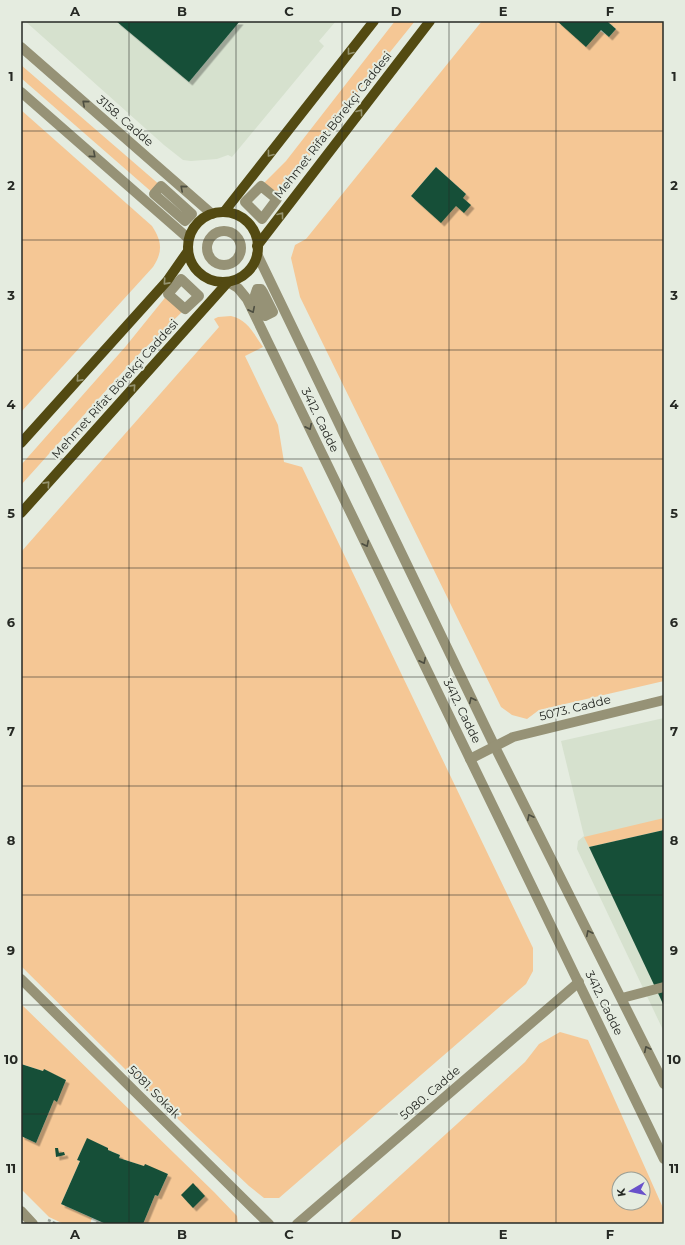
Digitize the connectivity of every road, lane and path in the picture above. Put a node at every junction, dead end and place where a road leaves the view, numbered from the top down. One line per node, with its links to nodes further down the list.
1 (374, 21): 5 (main road, one-way to 5)
2 (430, 21): 8 (main road, Mehmet Rifat Börekçi Caddesi, one-way to 2)
3 (21, 47): 6 (street, 3158. Cadde, one-way to 3)
4 (21, 92): 7 (street, one-way to 7)
5 (224, 212): 6 (main road); 8 (main road)
6 (212, 214): 7 (main road)
7 (189, 239): 9 (main road)
8 (257, 250): 10 (main road); 14 (street, 3412. Cadde, one-way to 8)
9 (188, 251): 10 (main road); 11 (main road, one-way to 11)
10 (228, 282): 12 (main road, Mehmet Rifat Börekçi Caddesi, one-way to 10); 15 (street, 3412. Cadde, one-way to 15)
11 (21, 444)
12 (21, 513)
13 (664, 700): 14 (street, 5073. Cadde)
14 (494, 745): 15 (street, 5073. Cadde); 19 (street, 3412. Cadde, one-way to 14)
15 (470, 759): 17 (street, 3412. Cadde)
16 (21, 979): 24 (street, 5081. Sokak)
17 (579, 982): 21 (street, 3412. Cadde); 25 (street, 5080. Cadde)
18 (664, 988): 19 (street)
19 (622, 998): 20 (street, 3412. Cadde, one-way to 19)
20 (664, 1084)
21 (664, 1159)
22 (21, 1210): 23 (street)
23 (33, 1224)
24 (269, 1224)
25 (297, 1224)

